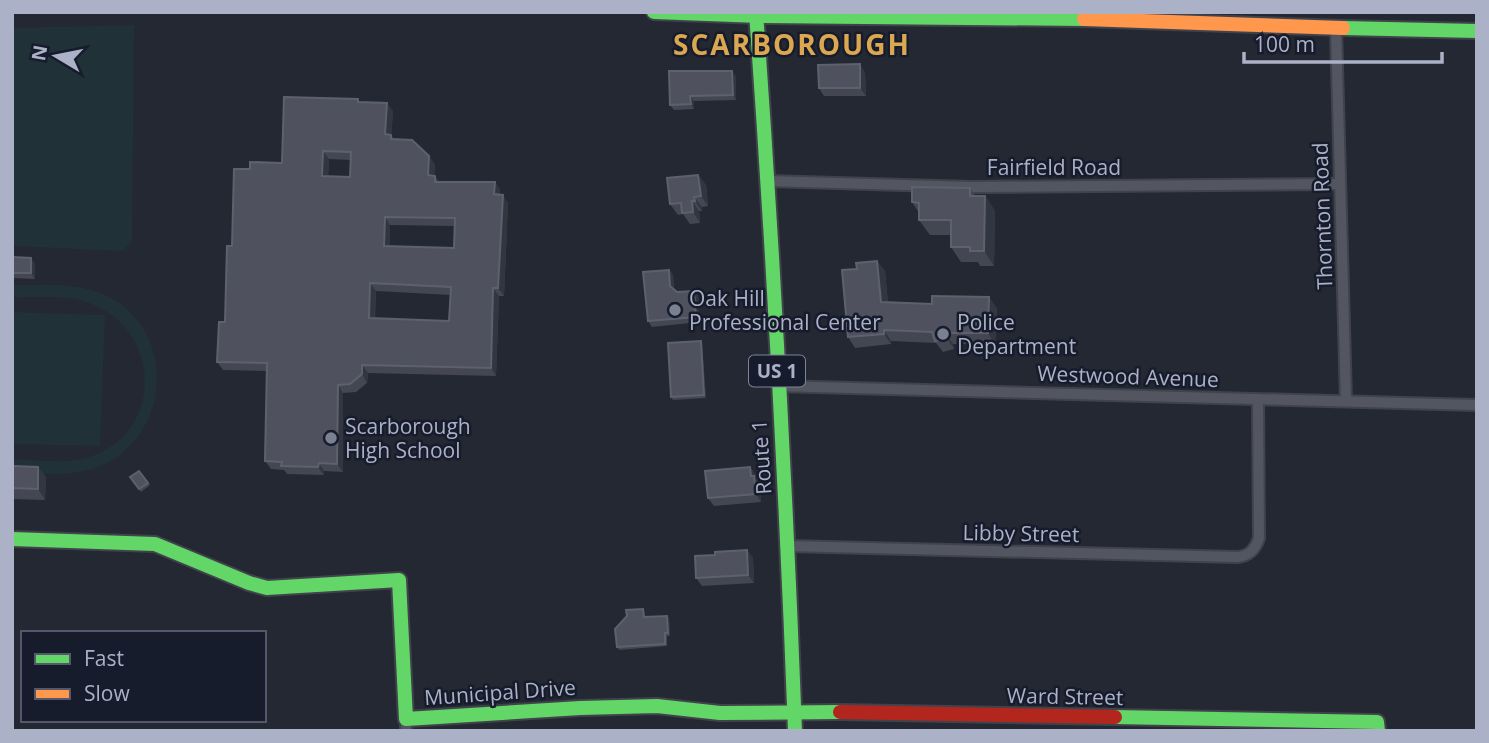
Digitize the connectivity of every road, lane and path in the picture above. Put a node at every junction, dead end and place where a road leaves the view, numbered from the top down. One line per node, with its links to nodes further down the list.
1 (654, 12): 2 (main road)
2 (756, 15): 3 (main road); 5 (main road, Route 1 / US 1)
3 (1336, 29): 4 (main road); 6 (street, Thornton Road)
4 (1477, 31)
5 (768, 181): 6 (street, Fairfield Road); 7 (main road, Route 1 / US 1)
6 (1340, 184): 9 (street, Thornton Road)
7 (778, 386): 8 (street, Westwood Avenue); 12 (main road, Route 1 / US 1)
8 (1258, 400): 9 (street, Westwood Avenue); 12 (street, Libby Street)
9 (1346, 401): 10 (street, Westwood Avenue)
10 (1477, 405)
11 (12, 539): 14 (main road, Municipal Drive)
12 (788, 546): 13 (main road, Route 1 / US 1)
13 (795, 712): 14 (main road, Municipal Drive); 15 (main road, Ward Street); 16 (main road, Route 1 / US 1)
14 (406, 725)
15 (1158, 725): 17 (main road, Ward Street)
16 (795, 731)
17 (1378, 731)

